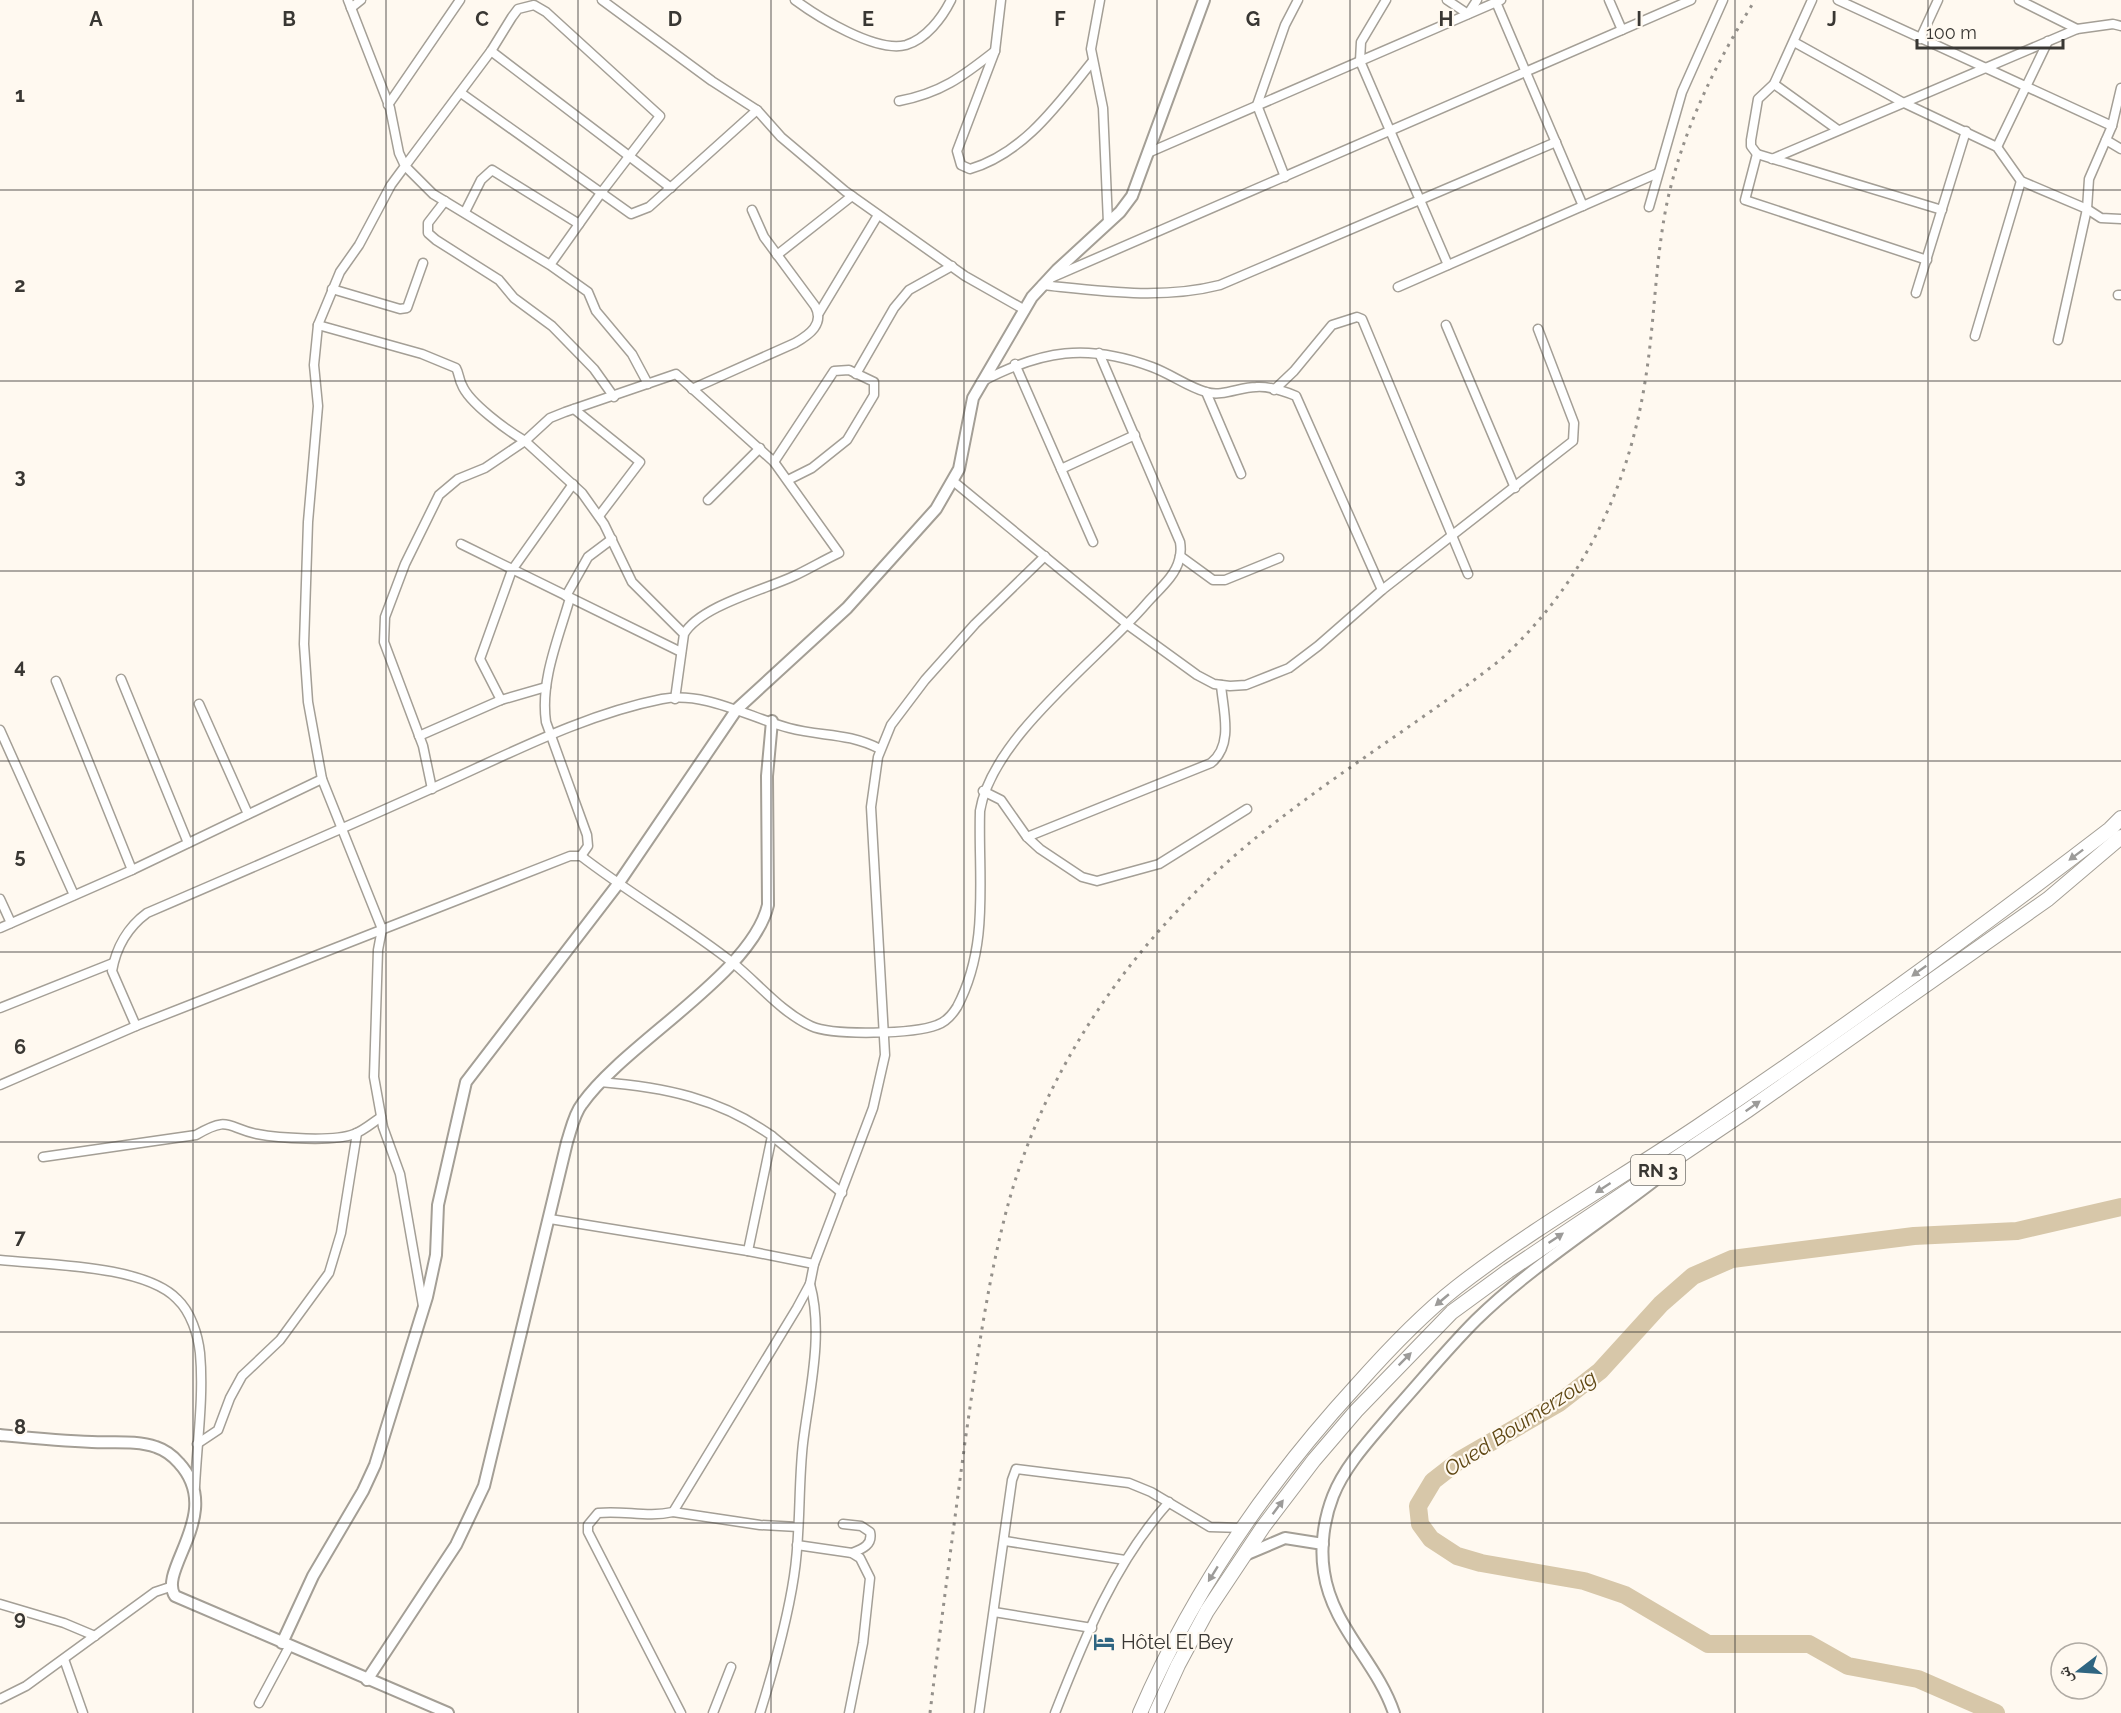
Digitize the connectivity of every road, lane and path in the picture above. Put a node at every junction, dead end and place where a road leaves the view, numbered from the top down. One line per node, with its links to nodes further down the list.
1 (361, 0): 21 (street)
2 (460, 0): 41 (street)
3 (602, 0): 43 (street)
4 (795, 0): 5 (street)
5 (951, 0)
6 (1001, 0): 30 (street)
7 (1100, 0): 32 (street)
8 (1203, 0): 52 (street)
9 (1298, 0): 42 (street)
10 (1386, 0): 31 (street)
11 (1447, 0): 22 (street)
12 (1477, 0): 22 (street)
13 (1609, 0): 25 (street)
14 (1691, 0): 25 (street)
15 (1723, 0): 57 (street)
16 (1812, 0): 28 (street)
17 (1938, 0): 26 (street)
18 (2019, 0): 24 (street)
19 (1498, 1): 22 (street); 34 (street)
20 (1843, 1): 26 (street)
21 (349, 4): 41 (street)
22 (1468, 14): 31 (street)
23 (2121, 26): 24 (street)
24 (2077, 29): 27 (street)
25 (1622, 30): 34 (street)
26 (1920, 39): 33 (street)
27 (2048, 41): 33 (street); 36 (street)
28 (1794, 42): 35 (street); 40 (street)
29 (491, 51): 38 (street); 54 (street); 54 (street)
30 (995, 51): 32 (street); 39 (street)
31 (1360, 61): 42 (street); 47 (street)
32 (1092, 62): 73 (street)
33 (1982, 68): 36 (street); 40 (street)
34 (1526, 72): 47 (street); 49 (street)
35 (1773, 84): 45 (street); 53 (street)
36 (2025, 87): 44 (street); 50 (street)
37 (2121, 91): 44 (street)
38 (461, 93): 56 (street); 61 (street)
39 (899, 101)
40 (1902, 102): 45 (street); 46 (street)
41 (388, 105): 56 (street)
42 (1257, 105): 52 (street); 58 (street)
43 (757, 110): 60 (street); 62 (street)
44 (2112, 126): 48 (street)
45 (1838, 130): 55 (street)
46 (1966, 131): 50 (street); 69 (street)
47 (1391, 132): 58 (street); 64 (street)
48 (2106, 140): 51 (street); 67 (street)
49 (1556, 142): 64 (street); 65 (street)
50 (1996, 147): 59 (street)
51 (2121, 148)
52 (1150, 152): 73 (street)
53 (1757, 154): 55 (street); 76 (street)
54 (631, 155): 60 (street); 61 (street)
55 (1772, 159): 69 (street)
56 (405, 166): 63 (street); 83 (street)
57 (1658, 173): 65 (street); 66 (street)
58 (1285, 177): 81 (street)
59 (2020, 181): 67 (street); 90 (street)
60 (671, 188): 61 (street)
61 (601, 193): 74 (street)
62 (852, 196): 71 (street); 75 (street)
63 (445, 201): 70 (street); 100 (street)
64 (1421, 201): 79 (street); 81 (street)
65 (1583, 206): 79 (street)
66 (1649, 207)
67 (2087, 209): 72 (street); 91 (street)
68 (752, 210): 75 (street)
69 (1942, 210): 76 (street)
70 (465, 212): 74 (street); 78 (street)
71 (878, 214): 80 (street); 86 (street)
72 (2121, 219)
73 (1108, 223): 81 (street)
74 (579, 224): 78 (street)
75 (777, 255): 86 (street)
76 (1927, 260): 84 (street)
77 (423, 263): 83 (street)
78 (550, 265): 96 (street)
79 (1448, 265): 82 (street)
80 (951, 266): 85 (street); 94 (street)
81 (1045, 281): 85 (street)
82 (1398, 287)
83 (332, 288): 87 (street)
84 (1916, 292)
85 (1025, 310): 95 (street)
86 (819, 313): 97 (street)
87 (318, 325): 103 (street); 141 (street)
88 (1446, 325): 111 (street)
89 (1538, 329): 111 (street)
90 (1975, 336)
91 (2058, 340)
92 (1099, 353): 93 (street); 99 (street); 102 (street)
93 (1015, 364): 95 (street); 106 (street)
94 (856, 374): 105 (street); 108 (street)
95 (981, 382): 109 (street)
96 (648, 384): 97 (street); 100 (street)
97 (692, 389): 104 (street)
98 (1274, 390): 99 (street); 114 (street); 123 (street)
99 (1206, 392): 107 (street)
100 (614, 397): 101 (street)
101 (574, 410): 103 (street); 113 (street)
102 (1135, 435): 106 (street); 119 (street)
103 (525, 441): 110 (street); 139 (street)
104 (760, 448): 105 (street); 112 (street)
105 (774, 462): 108 (street)
106 (1061, 469): 116 (street)
107 (1241, 474)
108 (788, 480): 126 (street)
109 (953, 481): 118 (street); 135 (street)
110 (573, 484): 113 (street); 121 (street)
111 (1515, 488): 114 (street)
112 (708, 500)
113 (599, 516): 115 (street)
114 (1452, 536): 122 (street); 123 (street)
115 (612, 539): 124 (street); 126 (street)
116 (1093, 542)
117 (461, 544): 121 (street)
118 (1045, 556): 125 (street); 140 (street)
119 (1180, 556): 120 (street); 125 (street)
120 (1279, 558)
121 (512, 570): 124 (street); 133 (street)
122 (1468, 574)
123 (1382, 590): 130 (street)
124 (568, 597): 127 (street); 131 (street)
125 (1128, 625): 130 (street); 143 (street)
126 (684, 634): 127 (street)
127 (681, 652): 132 (street)
128 (121, 679): 150 (street)
129 (56, 681): 152 (street)
130 (1221, 685): 148 (street)
131 (546, 687): 133 (street); 138 (street)
132 (675, 699): 135 (street); 138 (street)
133 (501, 700): 139 (street)
134 (199, 704): 145 (street)
135 (736, 709): 136 (street); 153 (street)
136 (772, 721): 140 (street); 160 (street)
137 (0, 730): 154 (street)
138 (551, 733): 142 (street); 151 (street)
139 (419, 736): 142 (street)
140 (880, 749): 163 (street)
141 (322, 779): 145 (street); 147 (street)
142 (432, 789): 147 (street)
143 (983, 791): 148 (street); 163 (street)
144 (1247, 809): 148 (street)
145 (248, 814): 150 (street)
146 (2121, 818): 185 (highway, RN 3, one-way to 185)
147 (342, 828): 158 (street); 159 (street)
148 (1027, 837)
149 (2121, 837): 167 (highway, RN 3, one-way to 149)
150 (188, 843): 152 (street)
151 (581, 856): 153 (street); 158 (street)
152 (132, 870): 154 (street)
153 (618, 884): 160 (street); 177 (street)
154 (74, 895): 156 (street)
155 (0, 899): 156 (street)
156 (11, 923): 157 (street)
157 (0, 928)
158 (382, 929): 162 (street); 166 (street)
159 (113, 963): 161 (street); 162 (street)
160 (733, 963): 163 (street); 164 (street)
161 (0, 1008)
162 (136, 1026): 165 (street)
163 (885, 1031): 171 (street)
164 (600, 1082): 169 (street); 172 (street)
165 (0, 1085)
166 (381, 1117): 168 (street); 177 (street)
167 (1719, 1130): 187 (street); 190 (highway, RN 3, one-way to 167)
168 (357, 1133): 170 (street); 179 (street)
169 (772, 1136): 171 (street); 173 (street)
170 (43, 1157)
171 (842, 1193): 175 (street)
172 (549, 1219): 173 (street); 200 (street)
173 (748, 1251): 175 (street)
174 (0, 1260): 179 (street)
175 (814, 1264): 176 (street)
176 (810, 1284): 182 (street); 184 (street)
177 (424, 1309): 197 (street)
178 (0, 1435): 180 (street)
179 (196, 1444): 180 (street)
180 (194, 1493): 192 (street)
181 (1169, 1503): 185 (street); 186 (street); 191 (street)
182 (673, 1512): 184 (street); 205 (street)
183 (843, 1524): 189 (street)
184 (798, 1527): 188 (street)
185 (1243, 1528): 211 (highway, RN 3, one-way to 211)
186 (1005, 1541): 191 (street); 194 (street)
187 (1323, 1544): 190 (street); 213 (street)
188 (797, 1545): 189 (street); 207 (street)
189 (852, 1553): 208 (street)
190 (1244, 1555): 212 (highway, RN 3)
191 (1125, 1560): 195 (street)
192 (170, 1587): 196 (street); 197 (street)
193 (0, 1605): 196 (street)
194 (994, 1612): 195 (street); 209 (street)
195 (1092, 1628): 210 (street)
196 (95, 1636): 198 (street)
197 (285, 1645): 200 (street); 202 (street)
198 (64, 1659): 201 (street); 203 (street)
199 (731, 1667): 206 (street)
200 (367, 1680): 204 (street)
201 (0, 1699)
202 (259, 1703)
203 (83, 1713)
204 (448, 1713)
205 (681, 1713)
206 (713, 1713)
207 (760, 1713)
208 (849, 1713)
209 (979, 1713)
210 (1054, 1713)
211 (1140, 1713)
212 (1156, 1713)
213 (1394, 1713)

